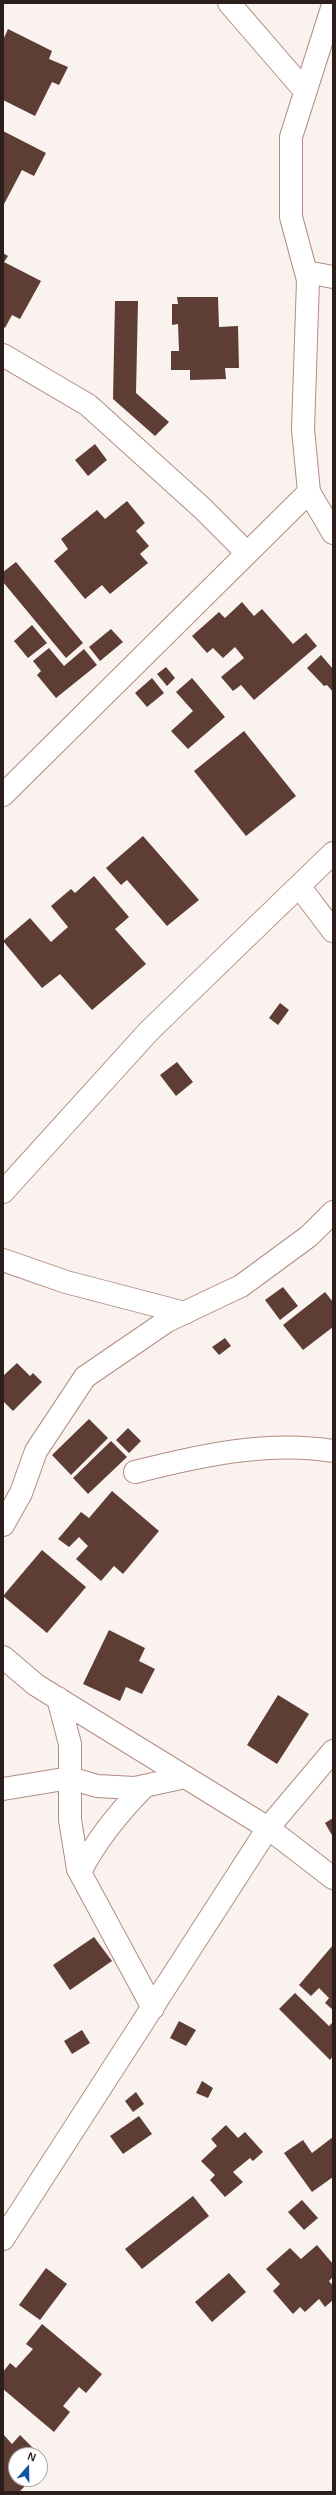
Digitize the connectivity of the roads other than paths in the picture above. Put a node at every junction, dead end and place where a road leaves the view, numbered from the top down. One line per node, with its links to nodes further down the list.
1 (229, 3): 3 (street)
2 (333, 5): 3 (street)
3 (305, 91): 4 (street)
4 (306, 272): 5 (street); 7 (street)
5 (333, 277)
6 (3, 355): 9 (street)
7 (309, 492): 8 (street); 9 (street)
8 (333, 532)
9 (246, 552): 10 (street)
10 (3, 795)
11 (333, 853): 12 (street)
12 (299, 886): 13 (street); 14 (street)
13 (333, 931)
14 (3, 1192)
15 (333, 1212): 17 (street)
16 (3, 1260): 17 (street)
17 (185, 1313): 20 (street)
18 (333, 1451): 19 (street)
19 (135, 1472)
20 (3, 1525)
21 (3, 1657): 22 (street)
22 (58, 1698): 24 (street); 25 (street)
23 (333, 1751): 28 (street)
24 (185, 1777): 26 (street); 28 (street)
25 (70, 1778): 26 (street); 27 (street); 29 (street)
26 (144, 1787): 29 (street)
27 (3, 1789)
28 (268, 1828): 30 (street); 31 (street)
29 (80, 1872): 31 (street)
30 (333, 1878)
31 (152, 2008): 32 (street)
32 (3, 2239)

